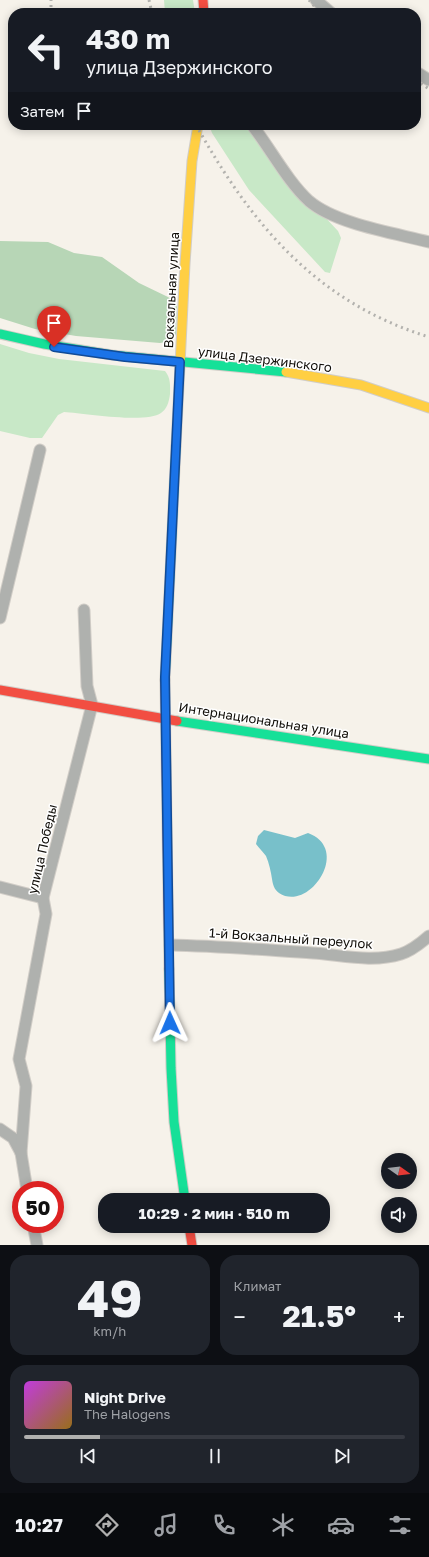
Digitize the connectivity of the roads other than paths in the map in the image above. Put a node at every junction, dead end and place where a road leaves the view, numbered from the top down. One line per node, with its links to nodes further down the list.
1 (316, 0): 2 (street)
2 (325, 8)
3 (197, 130): 7 (main road, Вокзальная улица)
4 (256, 130): 5 (street)
5 (429, 242)
6 (0, 334): 7 (main road, улица Дзержинского)
7 (180, 362): 8 (main road, улица Дзержинского); 14 (main road, Вокзальная улица)
8 (429, 408)
9 (40, 450): 11 (street)
10 (84, 610): 13 (street, улица Победы)
11 (0, 618)
12 (0, 690): 13 (main road, Интернациональная улица)
13 (92, 705): 14 (main road, Интернациональная улица); 17 (street, улица Победы)
14 (164, 719): 15 (main road, Интернациональная улица); 19 (main road, Вокзальная улица)
15 (429, 759)
16 (0, 887): 17 (street)
17 (43, 898): 21 (street, улица Победы)
18 (429, 936): 19 (street, 1-й Вокзальный переулок)
19 (170, 945): 23 (main road, Вокзальная улица)
20 (0, 1129): 21 (street)
21 (21, 1153): 22 (street, улица Победы)
22 (26, 1181)
23 (184, 1193)
24 (35, 1233): 26 (street)
25 (190, 1233): 27 (main road)
26 (37, 1245)
27 (192, 1245)

